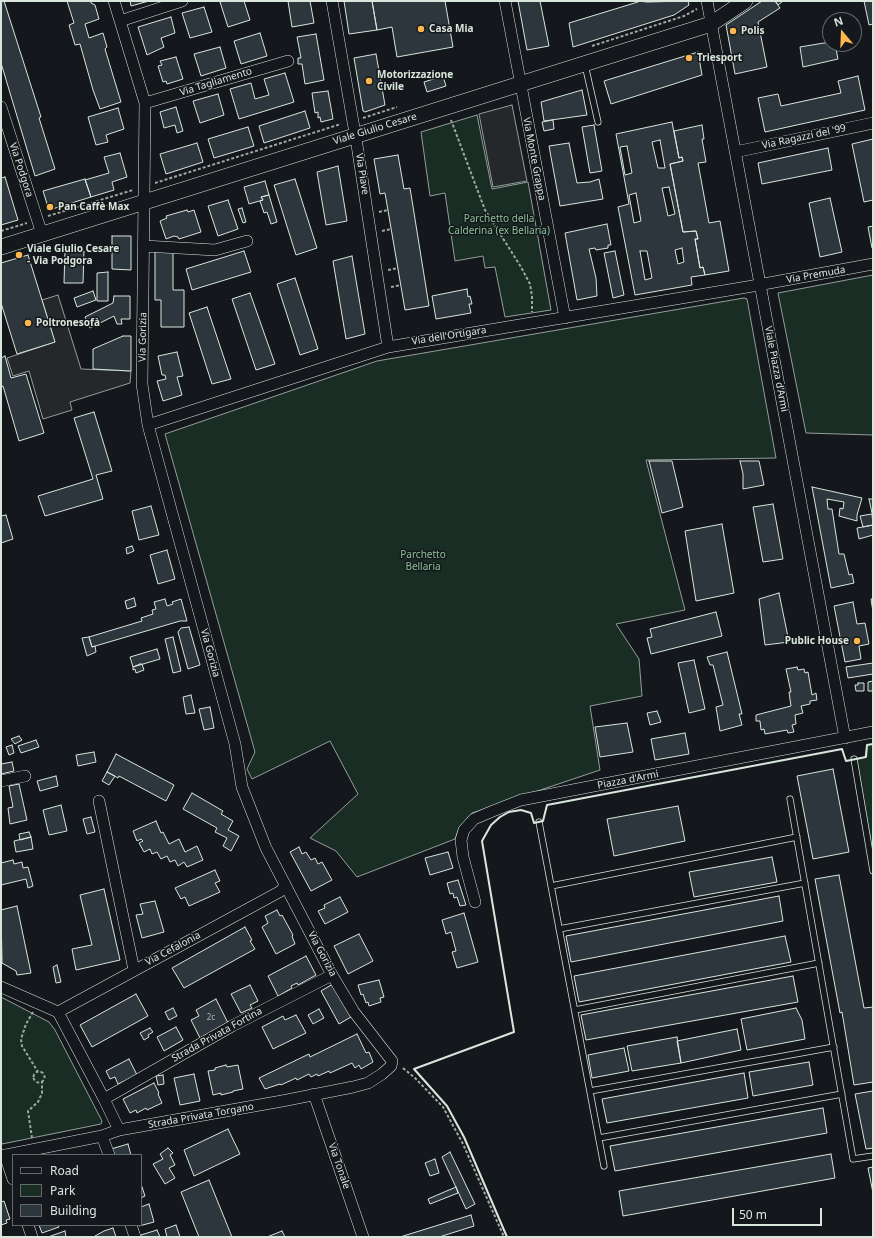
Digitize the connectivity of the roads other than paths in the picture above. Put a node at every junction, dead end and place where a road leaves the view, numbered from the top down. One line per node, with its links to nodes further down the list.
1 (114, 1): 7 (street, Via Gorizia)
2 (182, 1): 7 (street)
3 (332, 1): 16 (street, Via Piave)
4 (505, 1): 11 (street, Via Monte Grappa)
5 (706, 1): 8 (street, Viale Piazza d'Armi)
6 (744, 1): 8 (main road, Viale Giulio Cesare)
7 (120, 21): 12 (street, Via Gorizia)
8 (711, 24): 10 (main road, Viale Giulio Cesare); 17 (street, Viale Piazza d'Armi)
9 (288, 61): 12 (street, Via Tagliamento)
10 (585, 63): 11 (main road, Viale Giulio Cesare); 14 (lane)
11 (520, 83): 16 (main road, Viale Giulio Cesare); 25 (street, Via Monte Grappa)
12 (144, 103): 18 (street, Via Gorizia)
13 (1, 107): 19 (street, Via Podgora)
14 (598, 122)
15 (873, 123): 17 (street, Via Ragazzi del '99)
16 (355, 135): 18 (main road, Viale Giulio Cesare); 26 (street, Via Piave)
17 (735, 152): 24 (street, Viale Piazza d'Armi)
18 (140, 195): 19 (main road, Viale Giulio Cesare); 21 (street, Via Gorizia)
19 (42, 234): 22 (main road, Viale Giulio Cesare)
20 (247, 241): 21 (street)
21 (144, 246): 27 (street, Via Gorizia)
22 (1, 247)
23 (873, 264): 24 (street, Via Premuda)
24 (760, 285): 25 (street, Via dell'Ortigara); 29 (street, Viale Piazza d'Armi)
25 (565, 318): 26 (street, Via dell'Ortigara)
26 (388, 347): 27 (street, Via dell'Ortigara)
27 (148, 425): 39 (street, Via Gorizia)
28 (873, 732): 29 (street, Piazza d'Armi)
29 (845, 738): 41 (street, Piazza d'Armi)
30 (854, 759): 37 (lane)
31 (25, 776): 32 (street)
32 (1, 781)
33 (790, 799): 36 (lane)
34 (99, 801): 44 (street)
35 (539, 822): 40 (lane)
36 (797, 837): 38 (lane); 40 (lane)
37 (873, 871)
38 (805, 883): 42 (lane); 43 (lane)
39 (285, 884): 44 (street, Via Cefalonia); 45 (street, Via Gorizia)
40 (551, 886): 42 (lane)
41 (475, 902)
42 (559, 928): 47 (lane)
43 (819, 963): 47 (lane); 49 (lane)
44 (134, 970): 48 (street, Via Cefalonia)
45 (332, 975): 50 (street, Via Gorizia); 54 (street, Strada Privata Fortina)
46 (1, 987): 48 (street)
47 (575, 1010): 51 (lane)
48 (58, 1012): 54 (street)
49 (834, 1047): 51 (lane); 53 (lane)
50 (392, 1061): 52 (street, Strada Privata Torgano)
51 (590, 1092): 57 (lane)
52 (314, 1094): 55 (street, Strada Privata Torgano); 67 (street, Via Tonale)
53 (842, 1094): 57 (lane); 60 (lane)
54 (104, 1099): 55 (street)
55 (119, 1130): 56 (street, Strada Privata Torgano)
56 (102, 1136): 58 (street); 59 (street, Strada Privata Torgano)
57 (599, 1138): 61 (lane)
58 (109, 1154)
59 (3, 1155): 62 (street)
60 (873, 1156)
61 (604, 1166)
62 (12, 1177)
63 (28, 1226): 65 (street)
64 (131, 1226): 66 (street)
65 (32, 1237)
66 (135, 1237)
67 (363, 1237)

